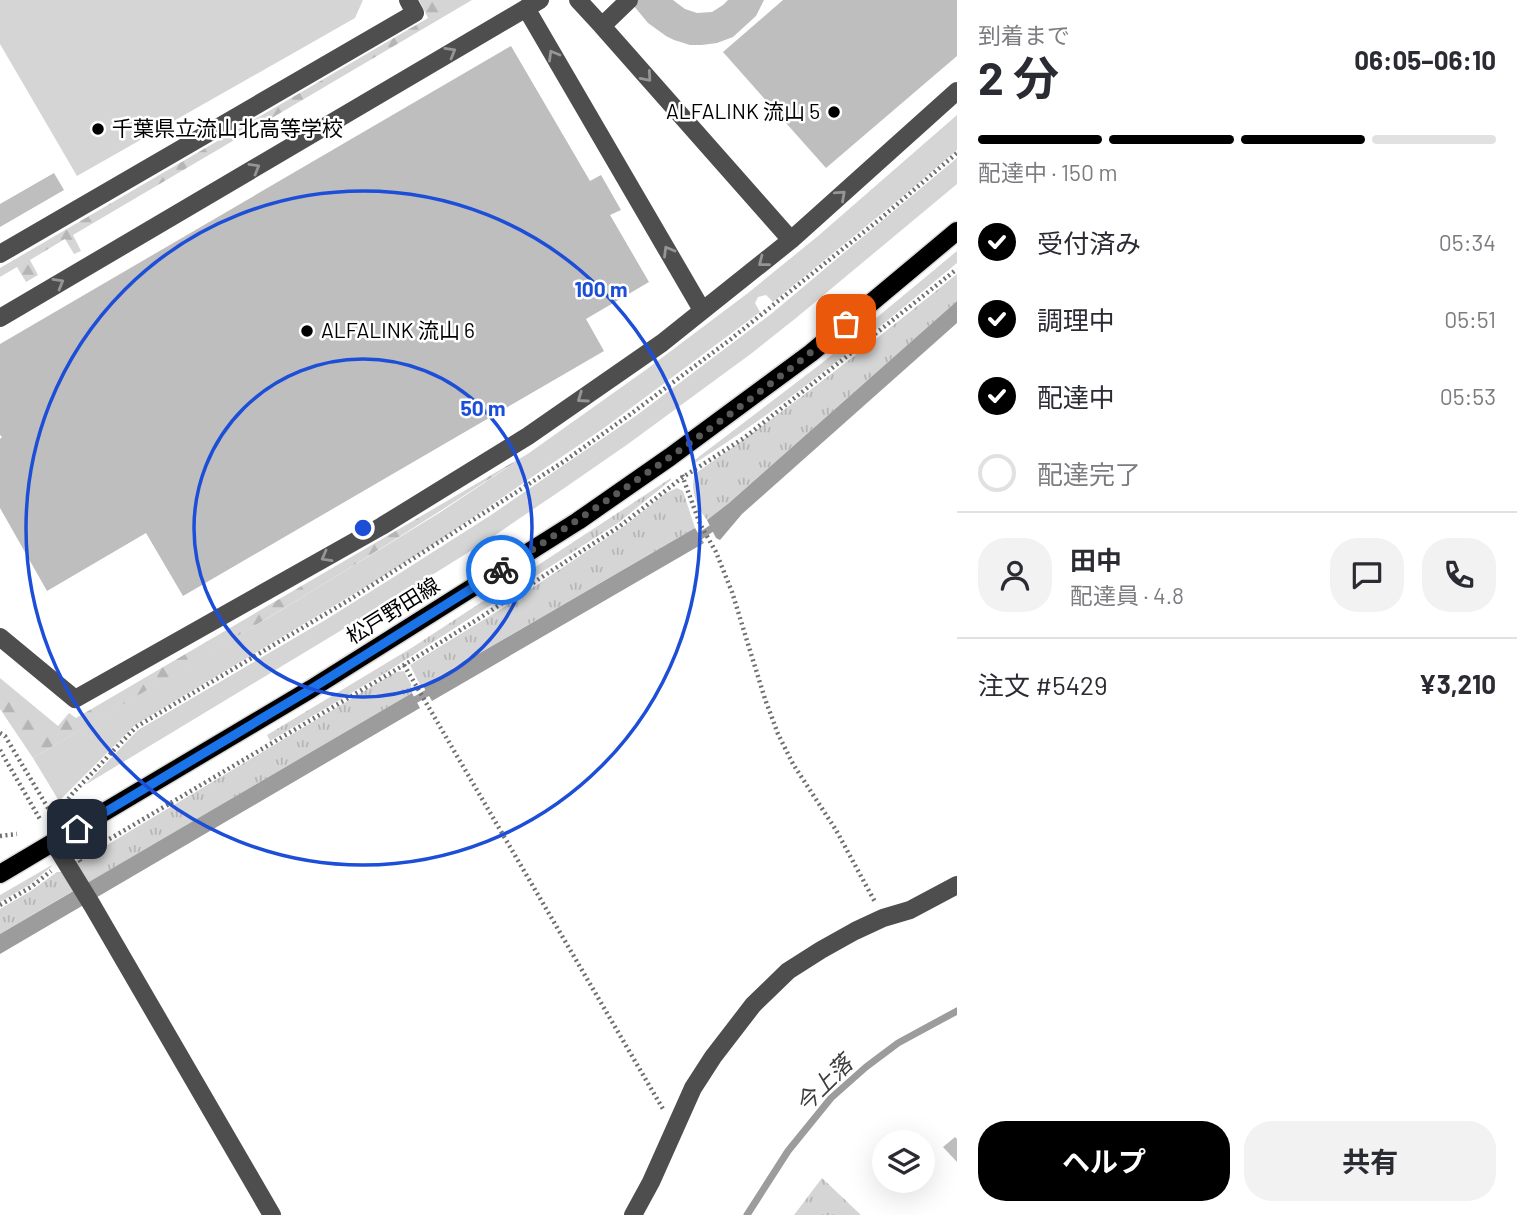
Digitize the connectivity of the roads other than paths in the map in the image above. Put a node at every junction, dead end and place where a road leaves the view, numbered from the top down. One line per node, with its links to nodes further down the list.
1 (408, 0): 9 (street)
2 (578, 0): 5 (street)
3 (629, 0): 5 (street)
4 (533, 4): 10 (street, one-way to 4); 11 (street, one-way to 4)
5 (601, 26): 8 (street, one-way to 8)
6 (957, 91): 8 (street, one-way to 6)
7 (957, 230): 13 (main road, 松戸野田線)
8 (791, 240): 10 (street, one-way to 10)
9 (0, 254)
10 (702, 310): 12 (street, one-way to 12)
11 (0, 318)
12 (0, 636)
13 (54, 843): 14 (main road, 松戸野田線); 16 (street)
14 (0, 874)
15 (957, 885): 17 (street)
16 (272, 1215)
17 (633, 1215)

